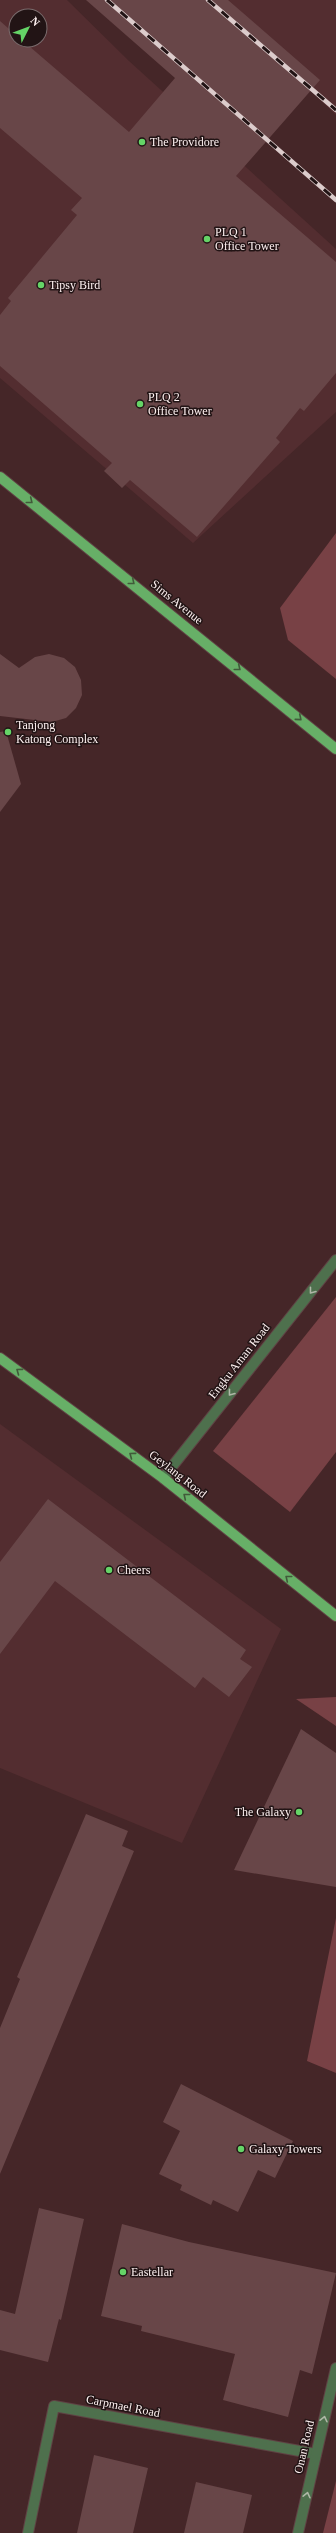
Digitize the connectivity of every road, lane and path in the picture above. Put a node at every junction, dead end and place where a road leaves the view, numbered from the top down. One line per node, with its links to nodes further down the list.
1 (0, 477): 2 (main road, Sims Avenue, one-way to 2)
2 (336, 749)
3 (336, 1260): 5 (street, Engku Aman Road, one-way to 5)
4 (0, 1358): 5 (main road, Geylang Road, one-way to 4)
5 (163, 1478): 6 (main road, Geylang Road, one-way to 5)
6 (336, 1616)
7 (336, 2368): 8 (street, Onan Road, one-way to 7)
8 (316, 2454): 9 (street, Carpmael Road); 10 (street, Onan Road, one-way to 8)
9 (28, 2533)
10 (298, 2533)

